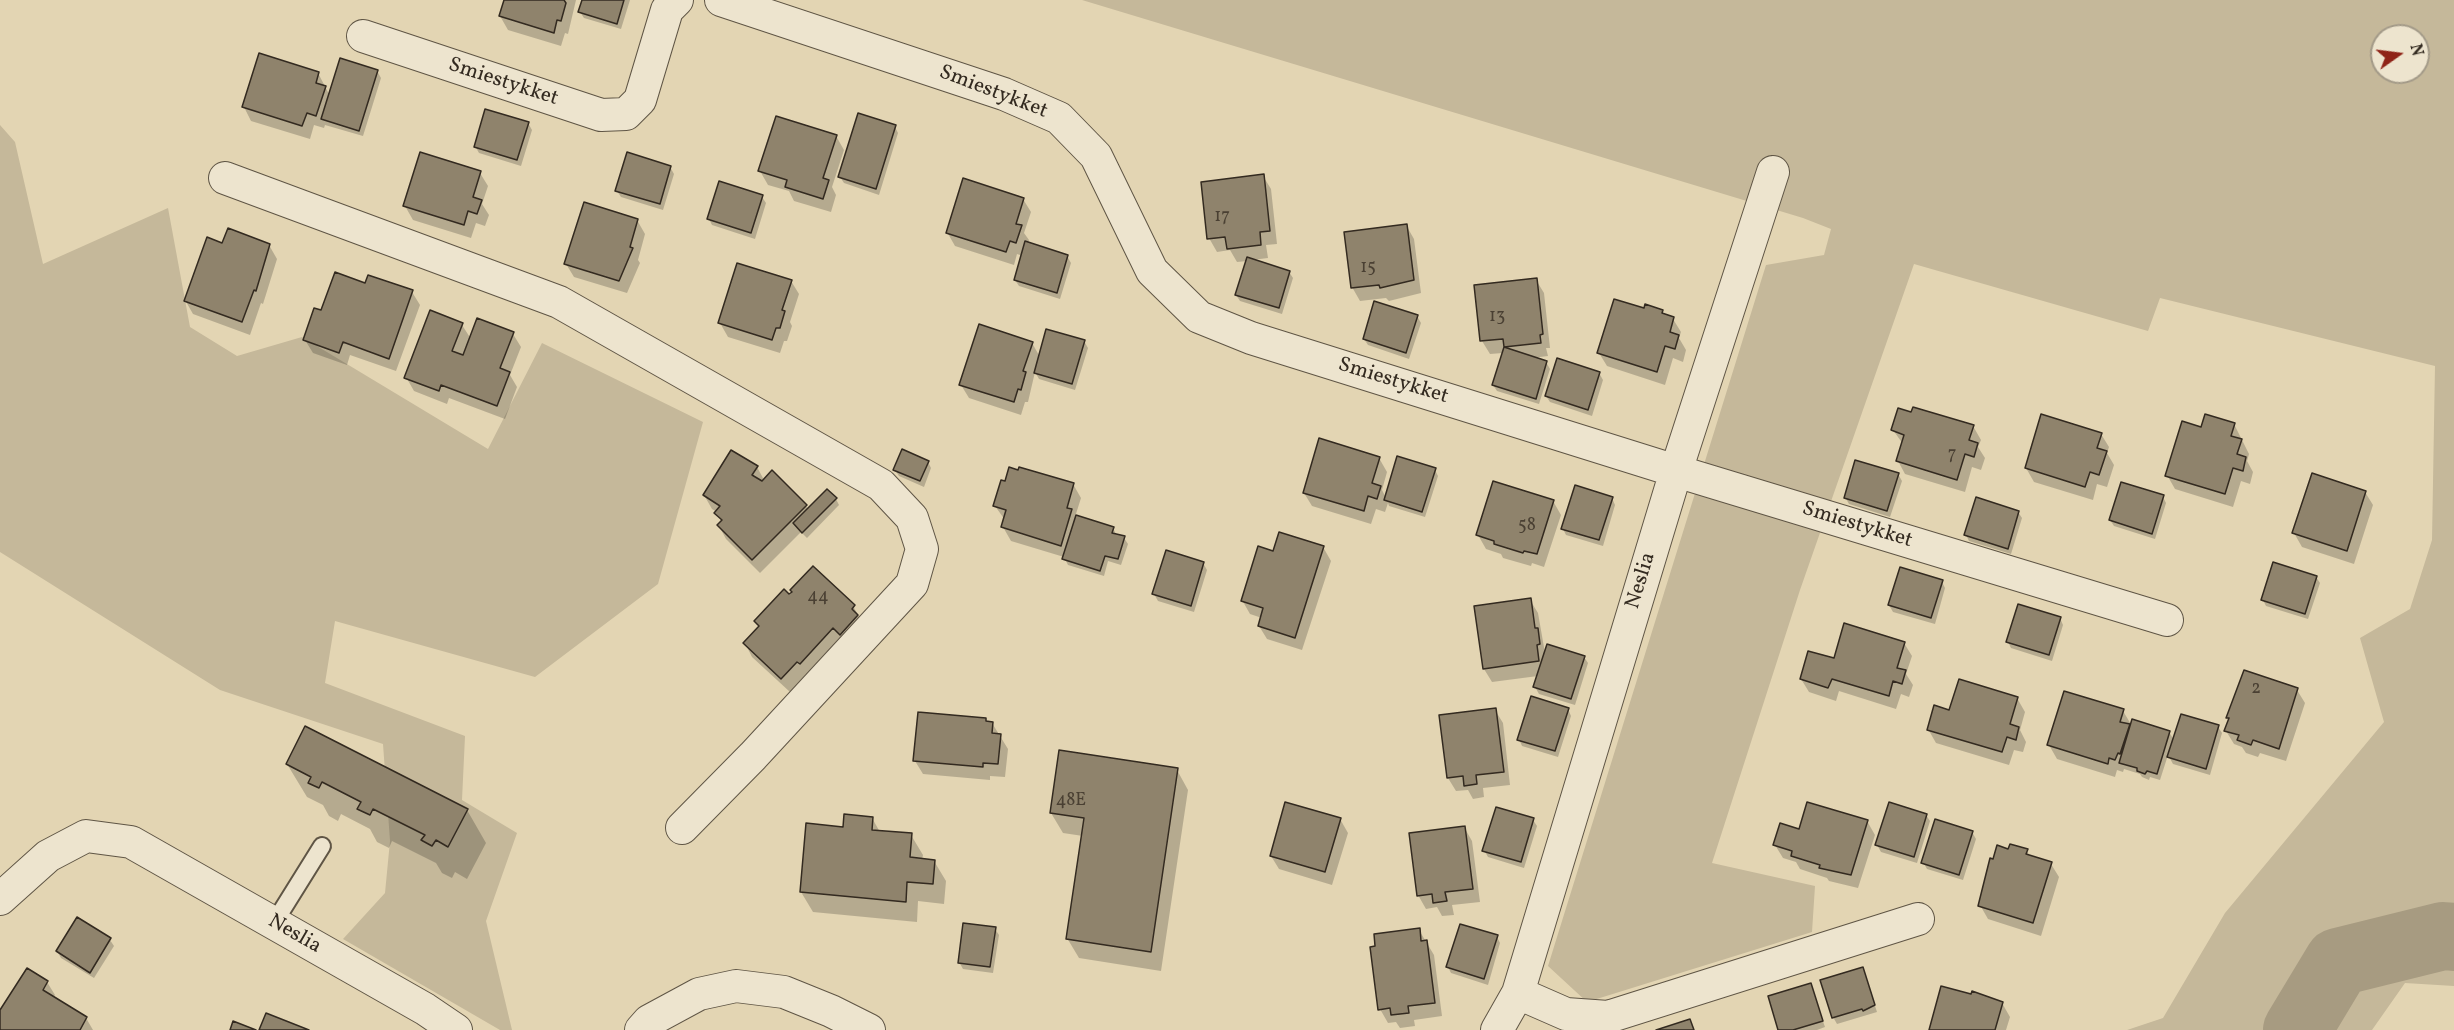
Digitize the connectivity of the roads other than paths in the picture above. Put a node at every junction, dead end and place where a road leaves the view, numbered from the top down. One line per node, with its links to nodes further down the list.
1 (677, 0): 3 (street, Smiestykket)
2 (721, 0): 6 (street, Smiestykket)
3 (363, 36)
4 (1773, 172): 6 (street, Neslia)
5 (225, 178): 8 (street)
6 (1676, 471): 7 (street, Smiestykket); 13 (street, Neslia)
7 (2167, 620)
8 (682, 828)
9 (322, 846): 12 (lane)
10 (0, 899): 12 (street, Neslia)
11 (1918, 919): 13 (street)
12 (274, 923): 14 (street, Neslia)
13 (1518, 993): 17 (street, Neslia)
14 (456, 1030)
15 (641, 1030): 16 (street)
16 (869, 1030)
17 (1497, 1030)

